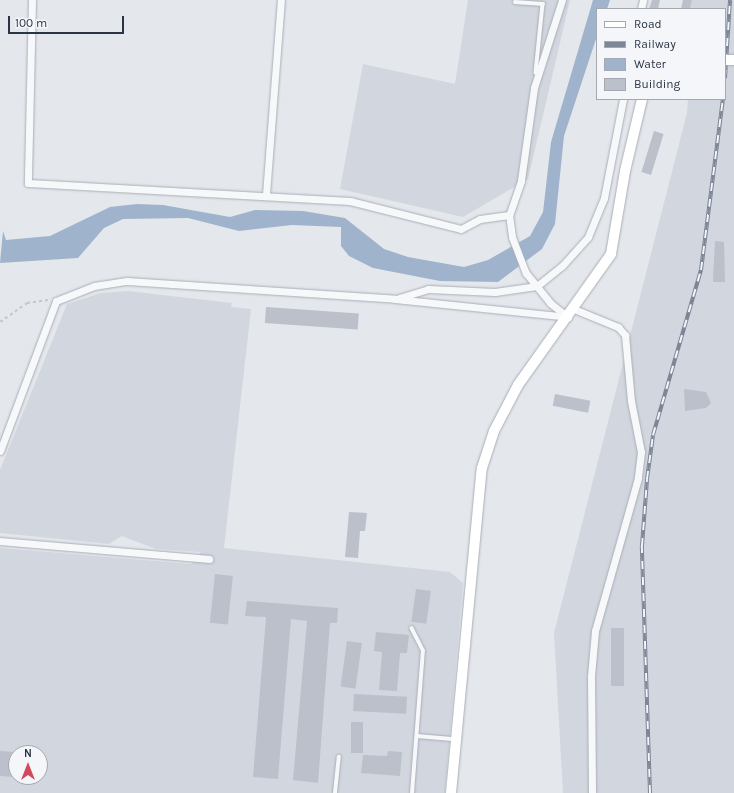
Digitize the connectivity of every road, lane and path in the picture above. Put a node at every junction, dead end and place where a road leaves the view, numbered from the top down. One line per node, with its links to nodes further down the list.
1 (32, 0): 8 (street)
2 (281, 0): 8 (street)
3 (562, 0): 5 (street)
4 (515, 2): 5 (lane)
5 (534, 88): 9 (street)
6 (623, 100): 10 (street)
7 (642, 100): 13 (street)
8 (266, 194): 9 (street)
9 (509, 215): 10 (street)
10 (537, 286): 11 (street); 13 (street)
11 (395, 299): 12 (street); 13 (street)
12 (56, 301): 14 (path); 15 (street)
13 (571, 313): 20 (street); 26 (street)
14 (0, 322)
15 (0, 451)
16 (0, 541): 17 (street)
17 (210, 558)
18 (412, 629): 19 (lane)
19 (417, 736): 20 (lane); 24 (lane)
20 (456, 739): 25 (street)
21 (339, 757): 22 (lane)
22 (335, 793): 23 (lane)
23 (342, 793)
24 (412, 793)
25 (451, 793)
26 (592, 793)

